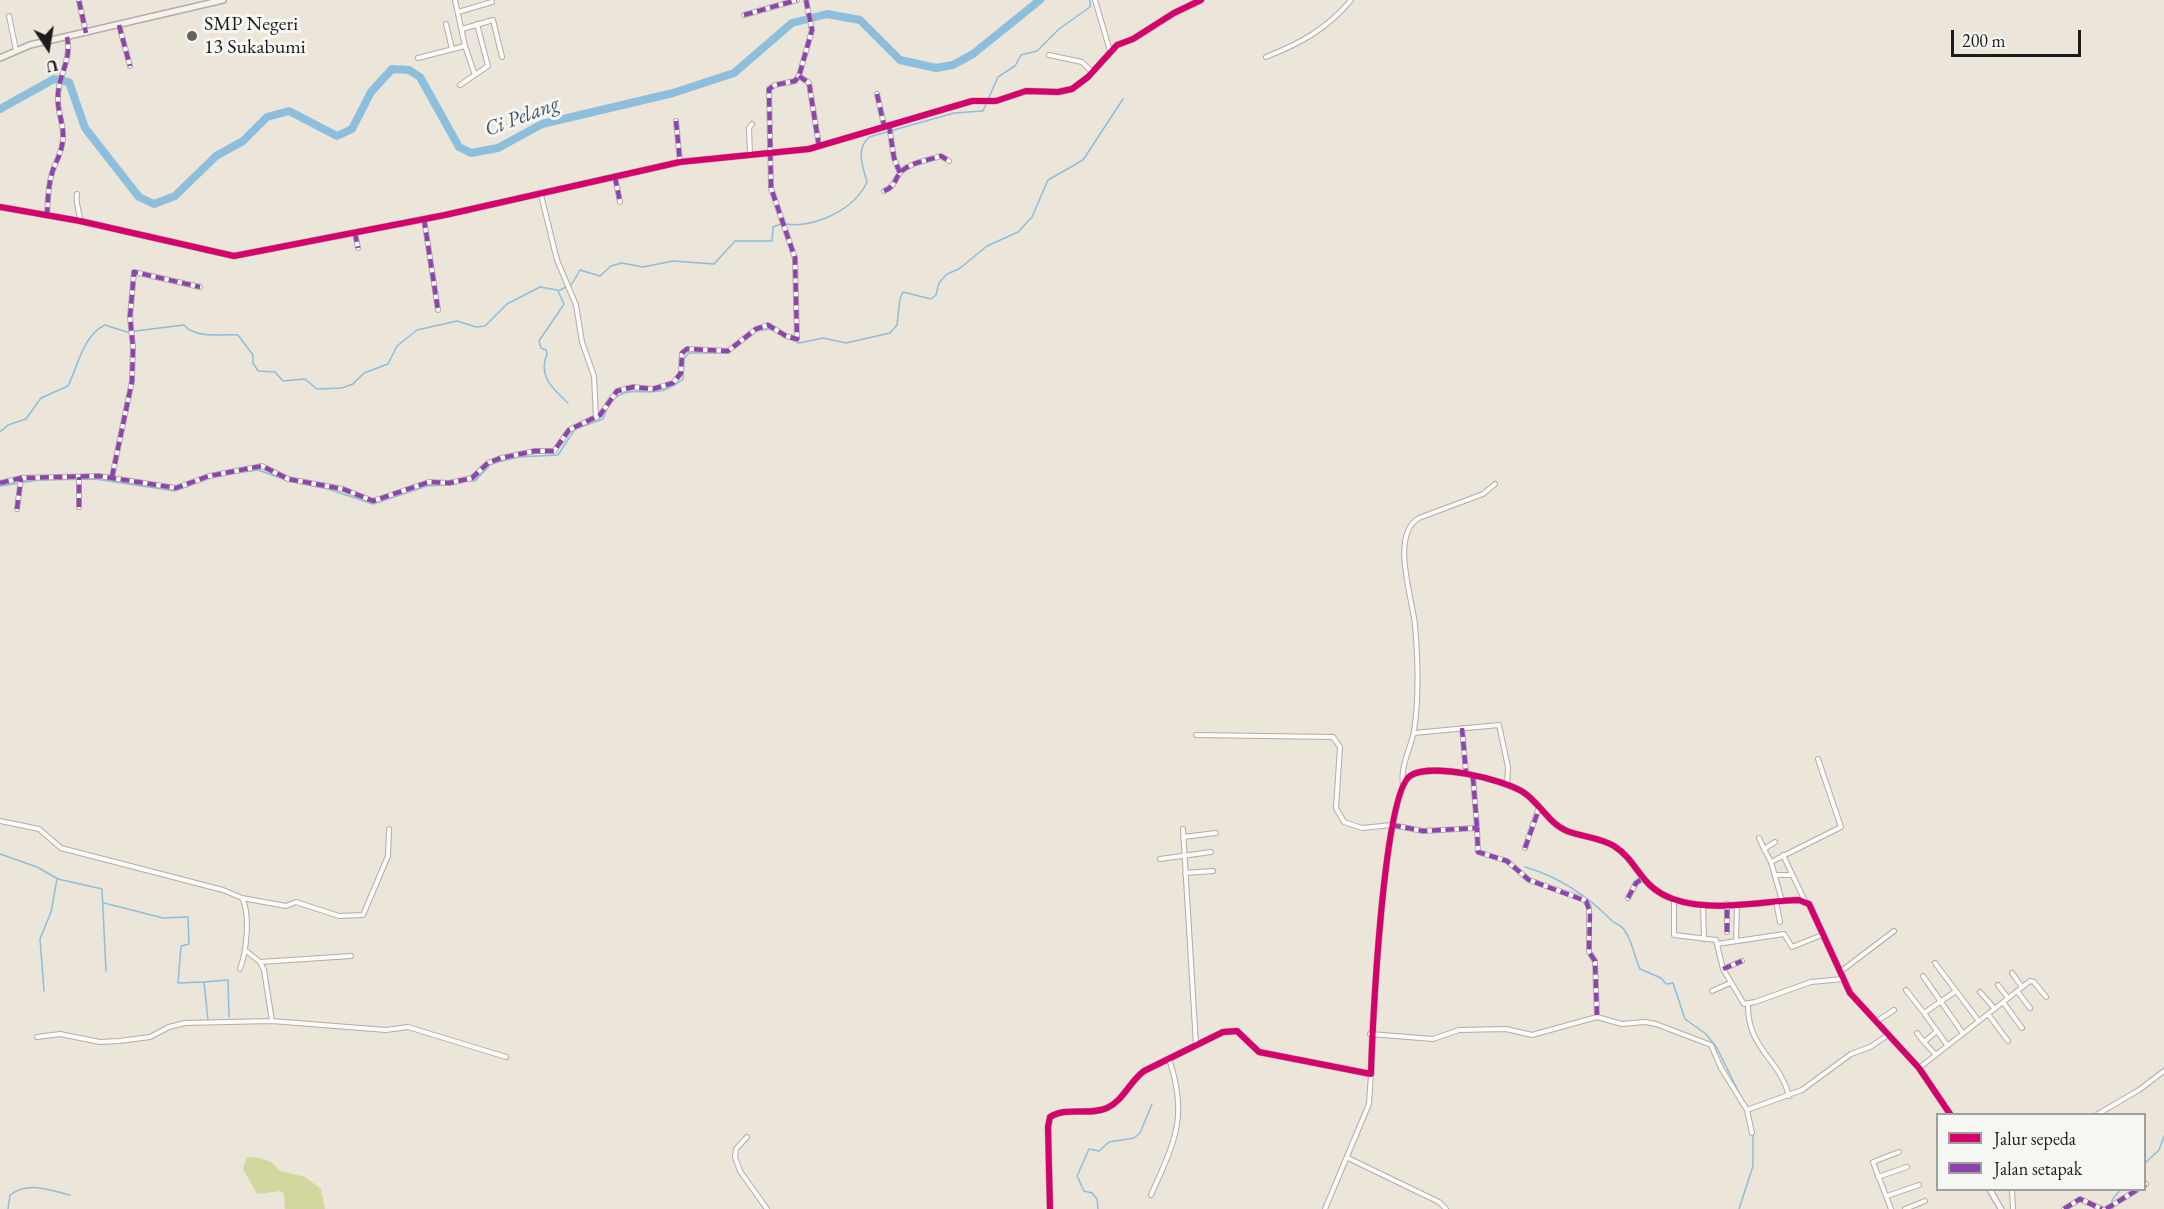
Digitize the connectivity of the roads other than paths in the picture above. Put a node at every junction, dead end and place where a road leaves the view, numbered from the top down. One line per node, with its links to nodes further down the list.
1 (223, 0): 10 (main road)
2 (455, 0): 11 (street)
3 (797, 0): 12 (street)
4 (806, 0): 32 (street)
5 (1095, 0): 23 (street)
6 (1201, 0): 23 (street)
7 (1351, 0): 26 (street)
8 (79, 1): 18 (street)
9 (492, 2): 11 (street)
10 (203, 3): 16 (main road)
11 (458, 12): 17 (street)
12 (744, 15)
13 (9, 16): 22 (street)
14 (446, 24): 21 (street)
15 (477, 24): 17 (street); 25 (street); 31 (street)
16 (119, 25): 18 (main road); 29 (street)
17 (462, 29): 20 (street)
18 (86, 33): 19 (main road)
19 (67, 37): 22 (main road); 50 (street)
20 (465, 46): 21 (street); 31 (street)
21 (452, 48): 28 (street)
22 (16, 50): 27 (main road)
23 (1110, 51): 30 (street)
24 (1049, 55): 30 (street)
25 (502, 57)
26 (1266, 57)
27 (0, 58)
28 (418, 58)
29 (130, 66)
30 (1092, 72): 37 (street)
31 (475, 75): 33 (street)
32 (799, 76): 38 (street); 39 (street)
33 (460, 85)
34 (877, 94): 37 (street)
35 (676, 121): 42 (street)
36 (752, 124): 40 (street)
37 (887, 125): 38 (street); 43 (street)
38 (819, 146): 39 (street)
39 (772, 153): 40 (street); 57 (street)
40 (750, 154): 42 (street)
41 (949, 161): 43 (street)
42 (680, 162): 44 (street)
43 (900, 173): 45 (street)
44 (615, 177): 47 (street); 48 (street)
45 (884, 191)
46 (77, 194): 52 (street)
47 (541, 195): 51 (street); 57 (street)
48 (620, 202)
49 (0, 207): 50 (street)
50 (47, 216): 52 (street)
51 (424, 219): 53 (street); 56 (street)
52 (80, 221): 53 (street)
53 (355, 233): 54 (street)
54 (358, 248)
55 (200, 287): 58 (street)
56 (438, 310)
57 (596, 419): 58 (street)
58 (112, 477): 59 (street)
59 (79, 478): 60 (street); 63 (street)
60 (21, 479): 61 (street); 64 (street)
61 (0, 483)
62 (1495, 484): 66 (street)
63 (79, 507)
64 (17, 509)
65 (1462, 728): 66 (street); 69 (street); 72 (street)
66 (1414, 733): 71 (street)
67 (1196, 735): 75 (street)
68 (1818, 759): 86 (street)
69 (1466, 773): 70 (street); 71 (street)
70 (1473, 777): 72 (street); 76 (street)
71 (1403, 784): 75 (street)
72 (1507, 784): 73 (street)
73 (1540, 806): 83 (street); 94 (street)
74 (0, 821): 95 (street)
75 (1392, 825): 76 (street); 147 (street)
76 (1477, 828): 139 (street)
77 (389, 829): 95 (street)
78 (1183, 829): 80 (street)
79 (1216, 833): 80 (street)
80 (1183, 837): 87 (street)
81 (1759, 838): 84 (street)
82 (1775, 842): 84 (street)
83 (1525, 848)
84 (1764, 849): 89 (street)
85 (1211, 852): 87 (street)
86 (1783, 855): 89 (street); 93 (street)
87 (1184, 856): 88 (street); 91 (street)
88 (1160, 859)
89 (1771, 862): 92 (street)
90 (1213, 871): 91 (street)
91 (1185, 873): 153 (street)
92 (1775, 875): 93 (street); 98 (street)
93 (1791, 875): 99 (street)
94 (1642, 879): 96 (street); 97 (street)
95 (242, 898): 110 (street)
96 (1628, 898)
97 (1674, 900): 100 (street); 107 (street)
98 (1779, 901): 99 (street); 101 (street); 103 (street)
99 (1805, 901): 106 (street)
100 (1704, 903): 102 (street); 107 (street)
101 (1738, 903): 102 (street); 108 (street)
102 (1727, 904): 105 (street)
103 (1780, 922)
104 (1894, 931): 117 (street)
105 (1727, 932)
106 (1822, 935): 108 (street); 117 (street)
107 (1704, 939): 109 (street)
108 (1736, 942): 109 (street)
109 (1717, 944): 116 (street)
110 (245, 950): 112 (street); 115 (street)
111 (351, 956): 112 (street)
112 (260, 962): 141 (street)
113 (1742, 962): 116 (street)
114 (1935, 963): 126 (street)
115 (240, 969)
116 (1723, 969): 121 (street)
117 (1840, 973): 120 (street)
118 (2012, 973): 123 (street)
119 (1923, 976): 131 (street)
120 (1843, 979): 133 (street); 142 (street)
121 (1730, 983): 125 (street); 133 (street)
122 (1998, 985): 130 (street)
123 (2022, 987): 127 (street); 129 (street)
124 (1906, 990): 137 (street)
125 (1712, 991)
126 (1956, 991): 131 (street); 140 (street)
127 (2017, 991): 130 (street); 135 (street)
128 (1980, 992): 134 (street)
129 (2046, 997)
130 (2008, 998): 132 (street)
131 (1940, 1001): 137 (street); 145 (street)
132 (2003, 1002): 134 (street); 143 (street)
133 (1748, 1005): 160 (street)
134 (1994, 1008): 138 (street)
135 (2030, 1008)
136 (1893, 1010): 142 (street)
137 (1924, 1013): 144 (street)
138 (1988, 1014): 140 (street); 150 (street)
139 (1597, 1017): 147 (street); 161 (street)
140 (1978, 1020): 145 (street)
141 (272, 1021): 149 (street); 155 (street)
142 (1877, 1021): 148 (street)
143 (2022, 1028)
144 (1937, 1031): 151 (street); 152 (street)
145 (1962, 1032): 152 (street)
146 (1917, 1033): 151 (street)
147 (1370, 1034): 159 (street)
148 (1888, 1035): 157 (street); 160 (street)
149 (36, 1037)
150 (2008, 1041)
151 (1924, 1042): 154 (street)
152 (1947, 1044): 154 (street)
153 (1196, 1045): 156 (street); 159 (street)
154 (1935, 1054): 157 (street)
155 (506, 1057)
156 (1169, 1059): 174 (street); 178 (street)
157 (1919, 1068): 162 (street)
158 (2164, 1071): 163 (street)
159 (1371, 1074): 167 (street)
160 (1789, 1096): 161 (street)
161 (1747, 1110): 164 (street)
162 (1949, 1113)
163 (2100, 1113)
164 (1752, 1133)
165 (747, 1137): 177 (street)
166 (1899, 1152): 169 (street)
167 (1348, 1158): 179 (street); 180 (street)
168 (1907, 1167): 169 (street)
169 (1878, 1177): 175 (street)
170 (1919, 1185): 175 (street)
171 (1991, 1191): 183 (street)
172 (2012, 1191): 184 (street)
173 (2135, 1191): 187 (street)
174 (1152, 1195)
175 (1887, 1196): 181 (street)
176 (1926, 1201): 182 (street)
177 (767, 1209)
178 (1050, 1209)
179 (1325, 1209)
180 (1446, 1209)
181 (1891, 1209)
182 (1905, 1209)
183 (2001, 1209)
184 (2013, 1209)
185 (2064, 1209): 186 (street)
186 (2102, 1209)
187 (2106, 1209)

